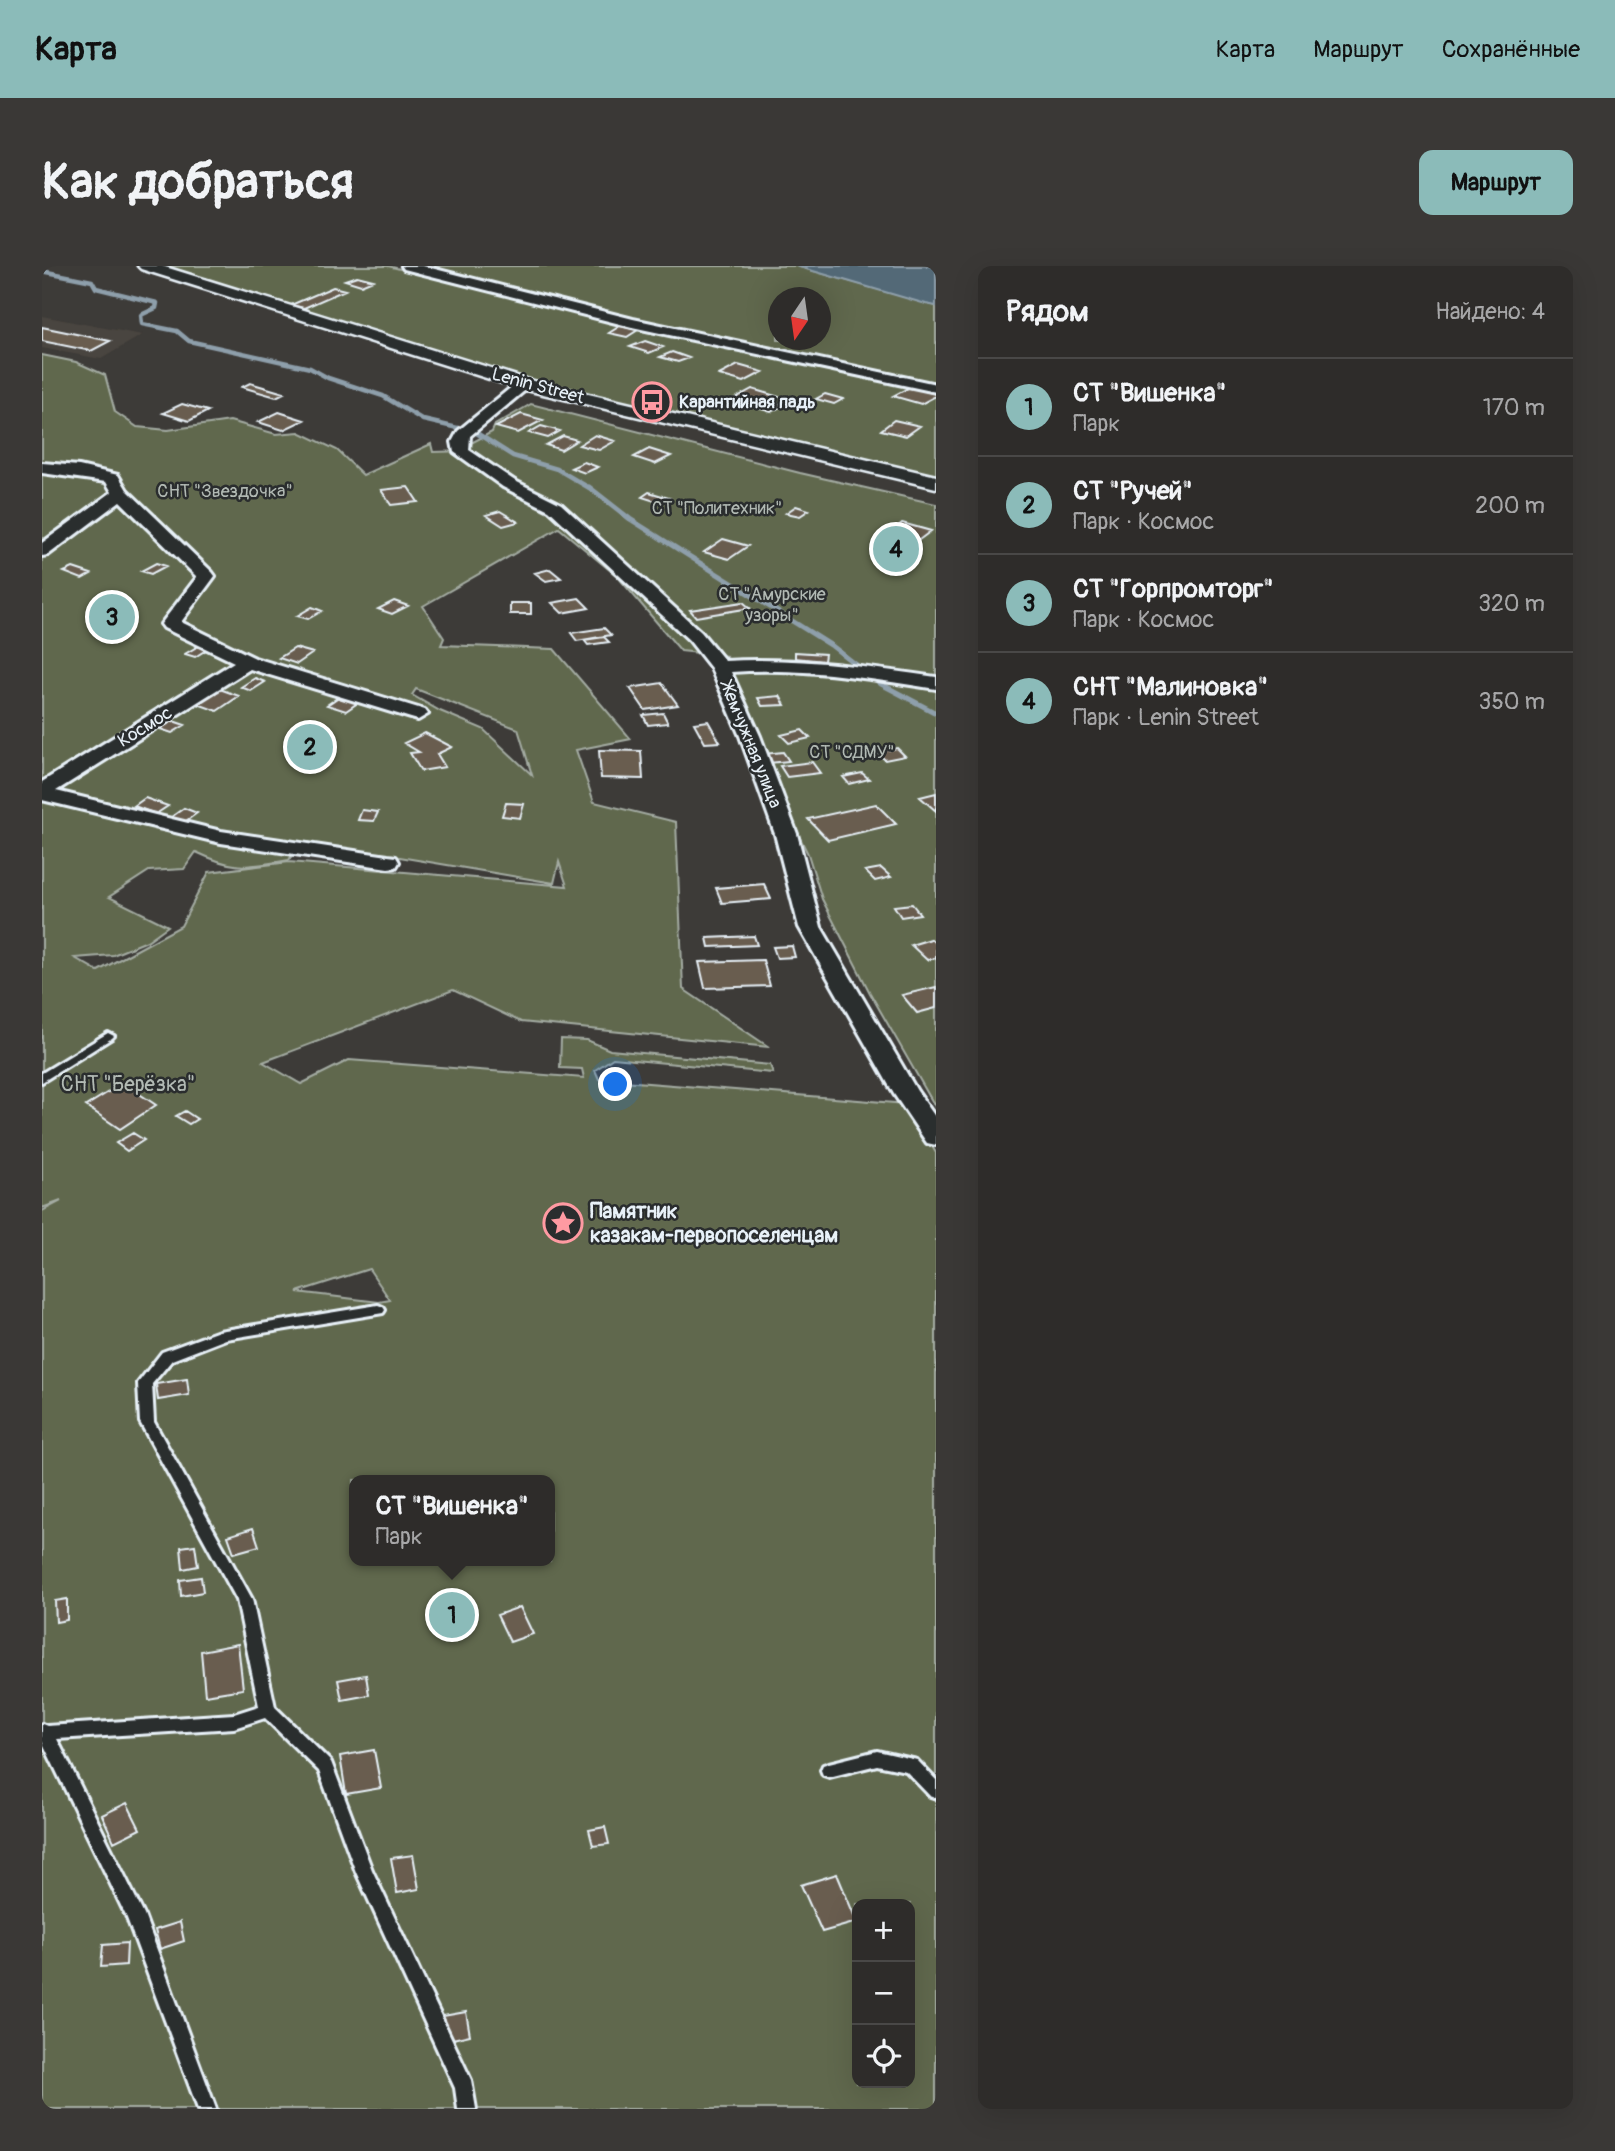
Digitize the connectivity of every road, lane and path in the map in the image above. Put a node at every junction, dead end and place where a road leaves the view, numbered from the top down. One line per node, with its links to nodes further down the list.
1 (146, 266): 3 (street, Lenin Street)
2 (408, 266): 4 (street)
3 (524, 384): 5 (street, Жемчужная улица); 7 (street, Lenin Street)
4 (936, 388)
5 (468, 430): 11 (street, Жемчужная улица)
6 (42, 468): 8 (street)
7 (936, 482)
8 (121, 493): 9 (street); 10 (street)
9 (42, 551)
10 (248, 662): 14 (street); 15 (street, Космос)
11 (720, 667): 12 (street); 19 (street, Жемчужная улица)
12 (877, 674): 13 (street)
13 (936, 682)
14 (418, 713)
15 (42, 792): 16 (street)
16 (388, 862)
17 (108, 1036): 18 (lane)
18 (42, 1077)
19 (936, 1136)
20 (378, 1310): 21 (lane)
21 (268, 1710): 22 (lane); 26 (lane)
22 (43, 1732): 25 (lane)
23 (829, 1770): 24 (lane)
24 (936, 1791)
25 (206, 2109)
26 (467, 2109)

